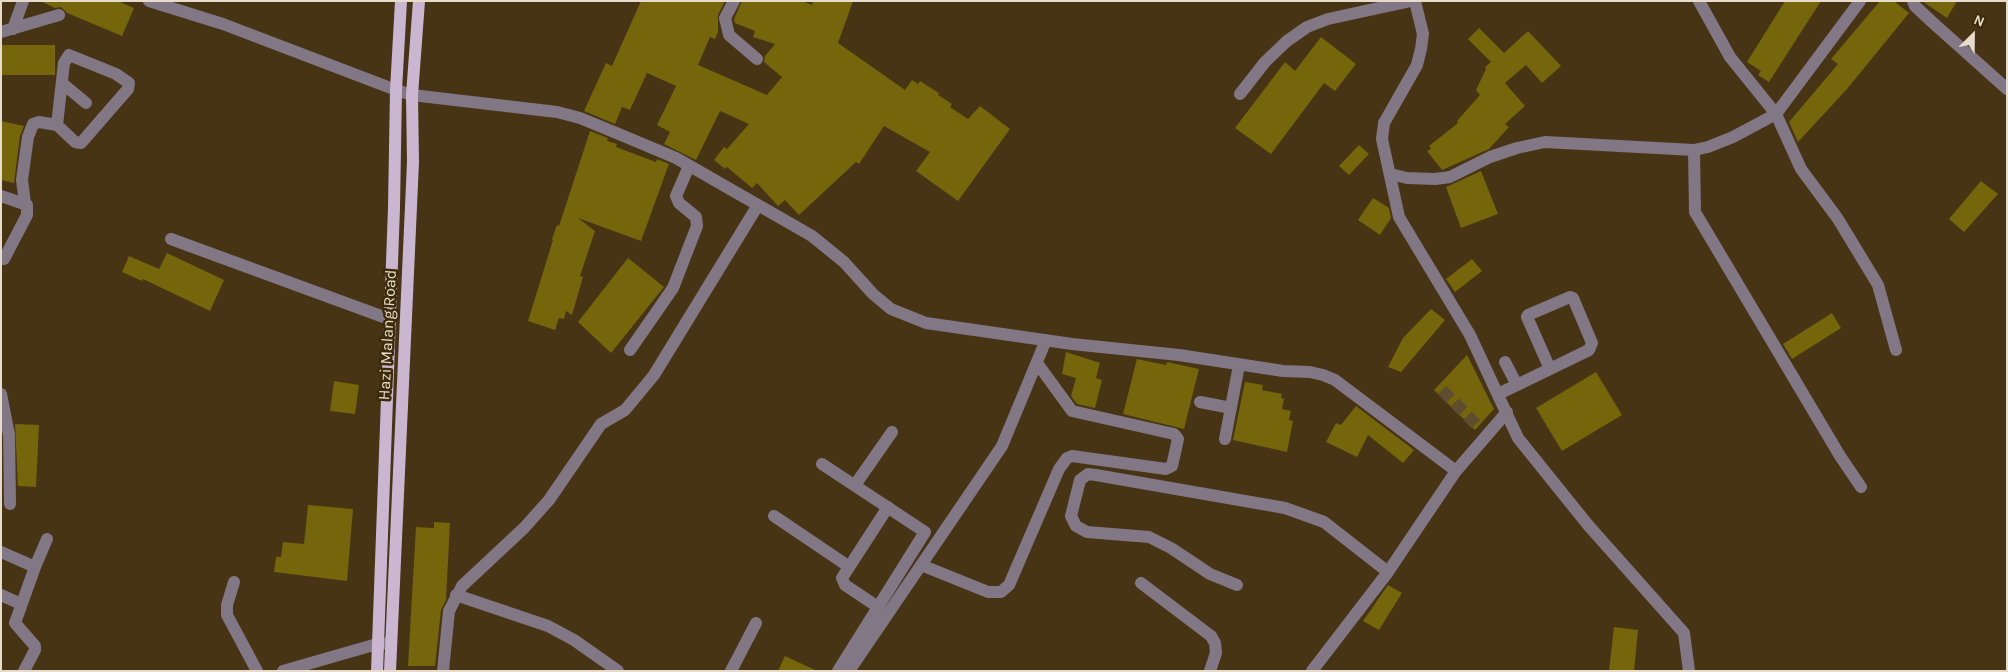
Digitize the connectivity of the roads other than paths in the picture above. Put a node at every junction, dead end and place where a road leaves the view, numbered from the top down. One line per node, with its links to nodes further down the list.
1 (23, 1): 12 (street)
2 (149, 1): 16 (street)
3 (402, 1): 16 (main road, Hazi Malang Road)
4 (419, 1): 18 (main road, Hazi Malang Road)
5 (734, 1): 13 (street)
6 (1411, 1): 17 (street)
7 (1415, 1): 24 (street)
8 (1699, 1): 20 (street)
9 (1860, 1): 20 (street)
10 (1913, 1): 15 (street)
11 (59, 15): 12 (street)
12 (7, 30)
13 (757, 59)
14 (62, 83): 19 (street); 21 (street); 21 (street)
15 (2007, 89)
16 (396, 90): 18 (street); 30 (main road, Hazi Malang Road)
17 (1240, 94)
18 (412, 95): 23 (street); 67 (main road, Hazi Malang Road)
19 (86, 104)
20 (1776, 114): 22 (street); 33 (street)
21 (57, 125): 26 (street)
22 (1694, 150): 24 (street); 49 (street)
23 (689, 166): 27 (street); 32 (street)
24 (1390, 174): 40 (street)
25 (1, 196): 26 (street)
26 (25, 203): 29 (street)
27 (758, 205): 31 (street); 63 (street)
28 (171, 239): 30 (street)
29 (4, 259)
30 (389, 319): 68 (main road, Hazi Malang Road)
31 (1046, 340): 35 (street); 36 (street)
32 (630, 350)
33 (1896, 350)
34 (1505, 362): 38 (street)
35 (1037, 363): 55 (street); 55 (street)
36 (1239, 365): 42 (street); 47 (street)
37 (1550, 368): 37 (street); 38 (street)
38 (1516, 385): 40 (street)
39 (1, 394): 50 (street)
40 (1498, 394): 43 (street)
41 (1200, 402): 42 (street)
42 (1231, 408): 45 (street)
43 (1507, 412): 47 (street); 81 (street)
44 (892, 432): 48 (street)
45 (1226, 439)
46 (822, 464): 48 (street)
47 (1456, 471): 58 (street)
48 (855, 485): 51 (street)
49 (1861, 487)
50 (10, 504)
51 (888, 507): 56 (street); 65 (street)
52 (774, 516): 56 (street)
53 (47, 538): 57 (street)
54 (1, 552): 57 (street)
55 (921, 565): 78 (street)
56 (848, 566): 65 (street)
57 (35, 567): 64 (street)
58 (1388, 572): 61 (street); 80 (street)
59 (234, 582): 70 (street)
60 (1141, 583): 79 (street)
61 (1237, 585)
62 (1, 595): 64 (street)
63 (456, 595): 74 (street); 75 (street)
64 (21, 604): 69 (street)
65 (878, 607): 77 (street)
66 (756, 623): 76 (street)
67 (391, 643): 68 (street); 73 (main road, Hazi Malang Road)
68 (378, 644): 71 (street); 72 (main road, Hazi Malang Road)
69 (24, 671)
70 (257, 671)
71 (283, 671)
72 (376, 671)
73 (390, 671)
74 (443, 671)
75 (618, 671)
76 (732, 671)
77 (838, 671)
78 (849, 671)
79 (1210, 671)
80 (1312, 671)
81 (1689, 671)

